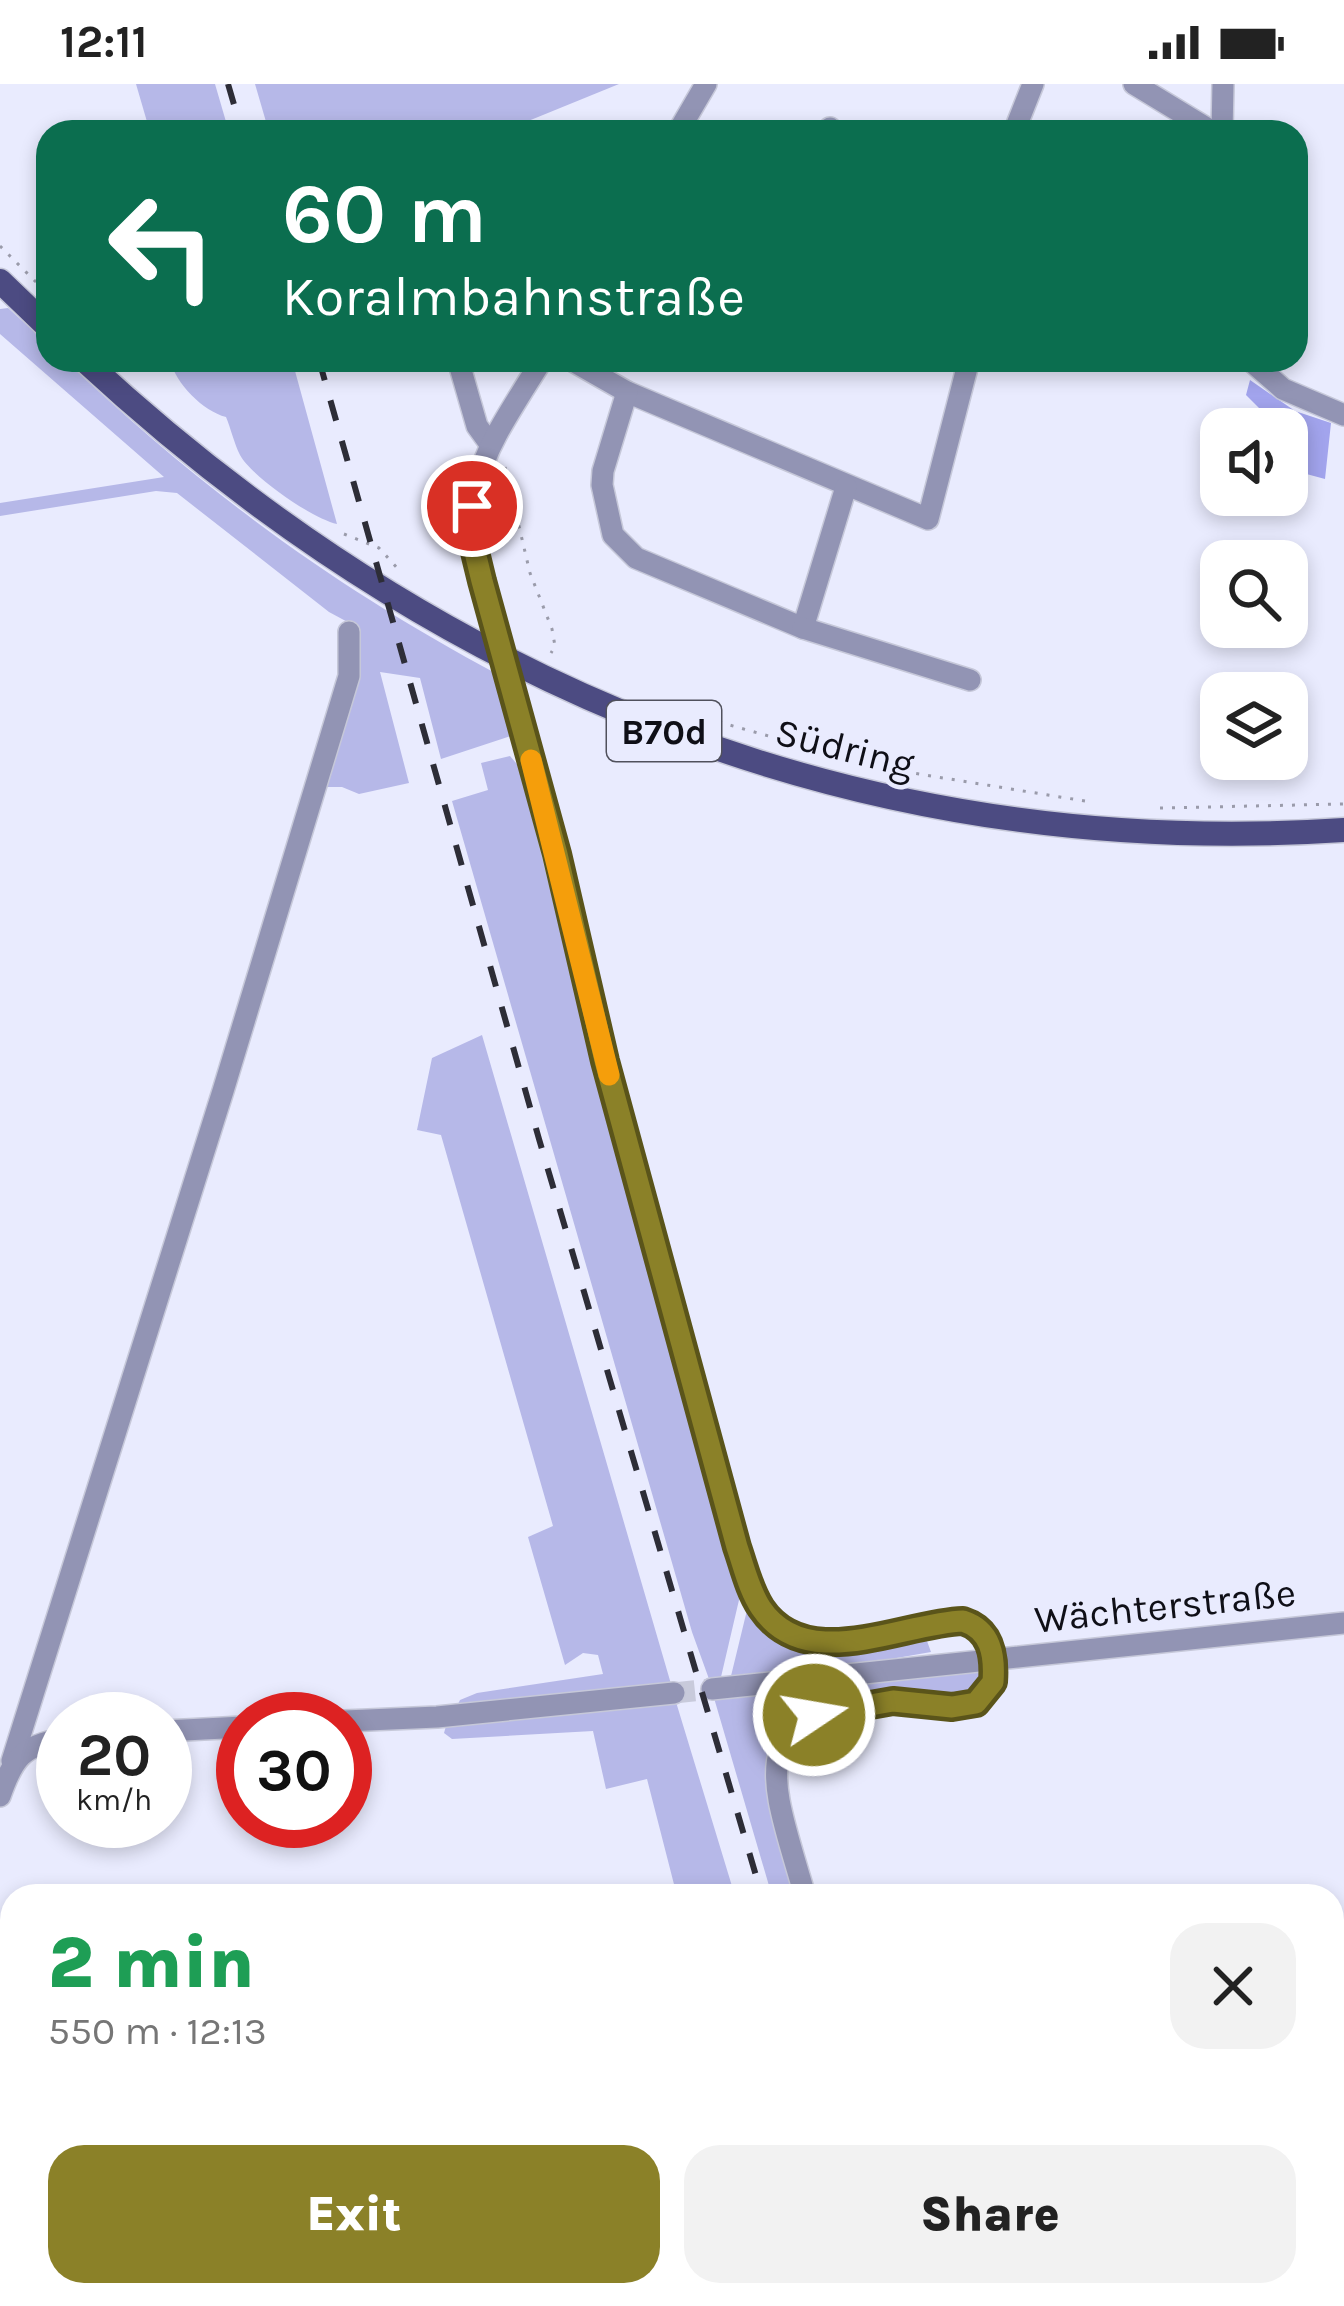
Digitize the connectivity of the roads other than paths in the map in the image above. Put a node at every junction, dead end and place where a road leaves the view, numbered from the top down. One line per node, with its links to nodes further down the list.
1 (706, 84): 5 (street)
2 (1034, 84): 6 (street)
3 (1134, 84): 7 (street)
4 (1223, 84): 8 (street)
5 (685, 120)
6 (1019, 120)
7 (1193, 120)
8 (1222, 120)
9 (0, 281): 10 (main road)
10 (36, 316)
11 (98, 372): 24 (main road, Südring / B70d)
12 (461, 372): 19 (street)
13 (535, 372): 19 (street)
14 (592, 372): 17 (street)
15 (966, 372): 20 (street)
16 (1264, 372): 18 (street)
17 (627, 392): 20 (street); 21 (street)
18 (1344, 415)
19 (490, 444): 26 (street, bridge)
20 (846, 487): 21 (street)
21 (803, 628): 23 (street)
22 (349, 632): 31 (street)
23 (970, 680)
24 (1344, 830)
25 (1344, 1623): 26 (street, Wächterstraße)
26 (993, 1658): 27 (street, Wächterstraße); 33 (street)
27 (712, 1688)
28 (674, 1693): 29 (street)
29 (372, 1720)
30 (36, 1748): 31 (street)
31 (12, 1761): 32 (street)
32 (0, 1796)
33 (802, 1884)

